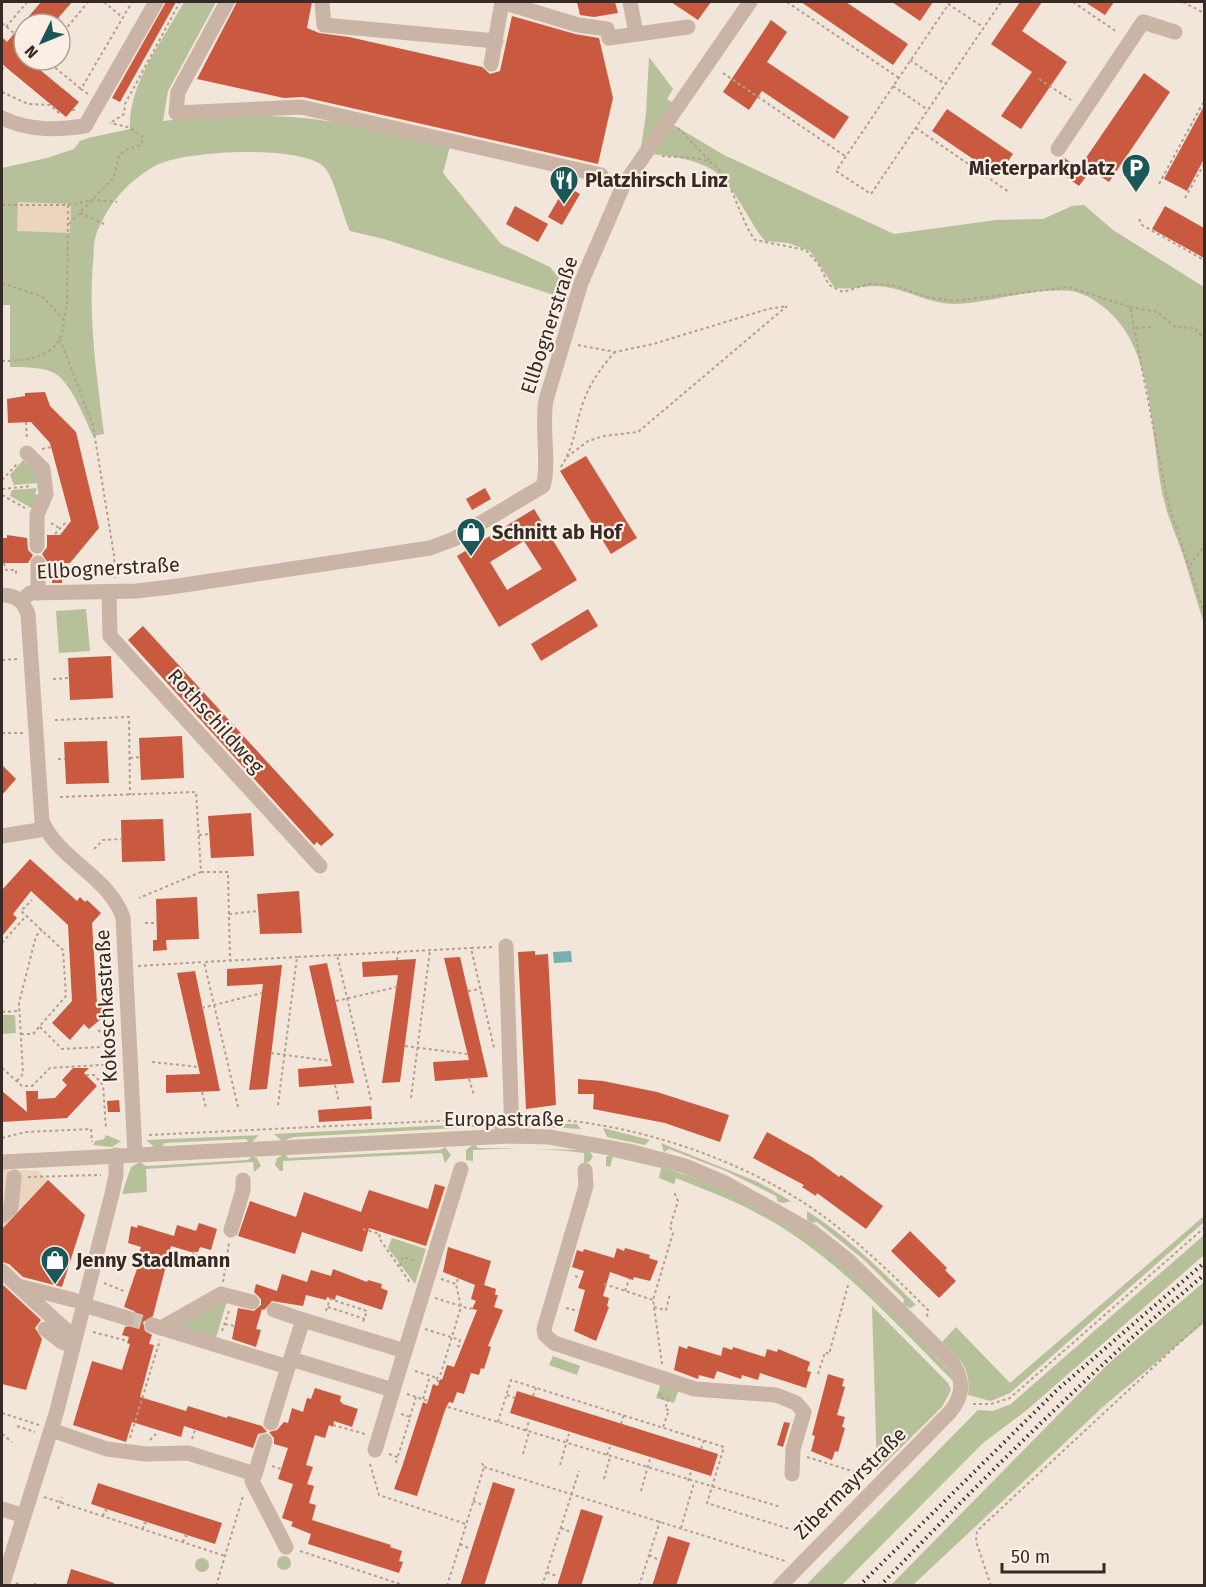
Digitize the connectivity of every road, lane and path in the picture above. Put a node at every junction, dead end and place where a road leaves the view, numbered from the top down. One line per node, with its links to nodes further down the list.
1 (27, 2): 21 (path)
2 (88, 2): 19 (path)
3 (104, 2): 18 (path)
4 (132, 2): 18 (path)
5 (156, 2): 47 (street)
6 (180, 2): 60 (path)
7 (227, 2): 56 (street)
8 (322, 2): 28 (street)
9 (630, 2): 27 (street)
10 (750, 2): 49 (street, Ellbognerstraße)
11 (788, 2): 35 (path)
12 (1001, 2): 23 (path)
13 (1073, 2): 25 (path)
14 (1183, 2): 17 (path)
15 (949, 3): 23 (path); 29 (path)
16 (534, 6): 27 (street); 28 (street)
17 (1204, 13)
18 (122, 17): 39 (path)
19 (72, 21)
20 (2, 23): 21 (path)
21 (6, 27): 24 (path)
22 (688, 27): 27 (street)
23 (983, 27): 37 (path)
24 (12, 32)
25 (1117, 32)
26 (1175, 32): 51 (street)
27 (636, 33)
28 (496, 41): 30 (street)
29 (910, 60): 35 (path); 37 (path)
30 (491, 64)
31 (4, 66): 32 (path)
32 (2, 70)
33 (60, 72): 39 (path)
34 (723, 73): 53 (path)
35 (898, 78): 38 (path)
36 (1040, 79): 41 (path)
37 (945, 84): 45 (path)
38 (893, 86): 45 (path); 53 (path)
39 (81, 89): 43 (path)
40 (2, 92): 48 (path)
41 (1071, 100)
42 (1204, 101): 57 (path)
43 (86, 103)
44 (81, 110): 46 (path)
45 (928, 110): 50 (path)
46 (77, 117)
47 (2, 118)
48 (66, 118)
49 (670, 120): 52 (street, Ellbognerstraße); 55 (path)
50 (916, 128): 53 (path); 58 (path)
51 (1058, 149)
52 (645, 155): 55 (path); 76 (street, Ellbognerstraße)
53 (845, 156)
54 (1204, 163): 59 (path)
55 (714, 165): 70 (path)
56 (601, 175)
57 (1159, 184)
58 (1009, 192)
59 (1185, 198)
60 (94, 200): 61 (path); 63 (path); 64 (path)
61 (117, 202)
62 (2, 205): 63 (path)
63 (68, 205): 67 (path)
64 (80, 213): 66 (path); 67 (path)
65 (1139, 219): 68 (path)
66 (104, 224)
67 (68, 225): 71 (path)
68 (1204, 260)
69 (2, 283): 71 (path)
70 (1130, 308): 73 (path); 75 (path)
71 (64, 320): 74 (path)
72 (1151, 327): 73 (path)
73 (1136, 328): 87 (path)
74 (60, 339): 78 (path); 89 (path)
75 (1204, 339)
76 (563, 340): 77 (path); 89 (street, Ellbognerstraße)
77 (615, 352): 77 (path)
78 (2, 361)
79 (26, 422): 80 (path)
80 (27, 453): 83 (street)
81 (66, 522): 82 (path)
82 (55, 534)
83 (37, 546)
84 (1204, 546): 87 (path)
85 (4, 563): 88 (path)
86 (38, 563): 90 (street)
87 (1190, 565): 93 (path)
88 (16, 576)
89 (112, 592): 90 (street, Ellbognerstraße); 113 (street, Rothschildweg)
90 (38, 593): 92 (street, Ellbognerstraße)
91 (2, 595): 92 (street)
92 (21, 601): 107 (street, Kokoschkastraße)
93 (1204, 613)
94 (21, 659): 95 (path)
95 (2, 660)
96 (69, 678): 97 (path)
97 (53, 679)
98 (55, 720): 101 (path)
99 (2, 733): 100 (path)
100 (25, 733)
101 (130, 758): 102 (path); 105 (path)
102 (140, 758)
103 (57, 759): 104 (path)
104 (65, 759)
105 (130, 795): 106 (path); 109 (path)
106 (60, 797)
107 (45, 829): 110 (street); 134 (street, Kokoschkastraße)
108 (210, 834): 109 (path)
109 (199, 835): 114 (path)
110 (2, 836)
111 (122, 838): 112 (path)
112 (94, 849)
113 (320, 866)
114 (201, 872): 115 (path); 118 (path)
115 (139, 898)
116 (32, 900): 119 (path)
117 (258, 911): 118 (path)
118 (229, 914): 132 (path)
119 (26, 916): 122 (path); 123 (path)
120 (156, 922): 121 (path)
121 (145, 923)
122 (42, 930): 144 (path); 146 (path)
123 (2, 943)
124 (506, 946): 125 (path); 174 (street)
125 (471, 948): 126 (path); 137 (path)
126 (430, 950): 127 (path); 152 (path)
127 (398, 952): 128 (path); 131 (path)
128 (338, 955): 129 (path); 140 (path)
129 (297, 957): 130 (path); 155 (path)
130 (265, 959): 132 (path); 135 (path)
131 (398, 960)
132 (230, 961): 133 (path)
133 (204, 962): 134 (path); 142 (path)
134 (126, 966): 181 (street, Kokoschkastraße)
135 (264, 966)
136 (397, 987): 140 (path)
137 (480, 988): 138 (path); 156 (path)
138 (468, 992)
139 (262, 993): 142 (path)
140 (348, 998): 141 (path); 169 (path)
141 (336, 1001)
142 (214, 1005): 143 (path); 172 (path)
143 (202, 1008)
144 (19, 1011): 145 (path); 148 (path)
145 (2, 1012)
146 (39, 1026): 148 (path); 150 (path)
147 (98, 1030): 150 (path)
148 (21, 1034): 164 (path)
149 (122, 1037): 150 (path)
150 (108, 1038)
151 (405, 1046): 152 (path)
152 (418, 1048): 154 (path); 168 (path)
153 (271, 1053): 155 (path)
154 (467, 1054)
155 (284, 1055): 157 (path); 171 (path)
156 (496, 1058)
157 (331, 1061)
158 (152, 1062): 162 (path)
159 (123, 1063): 160 (path)
160 (87, 1066): 164 (path); 176 (path)
161 (2, 1068): 164 (path)
162 (199, 1068)
163 (469, 1079): 167 (path)
164 (17, 1081)
165 (335, 1085): 170 (path)
166 (202, 1092): 173 (path)
167 (474, 1095)
168 (411, 1098)
169 (371, 1100)
170 (339, 1102)
171 (278, 1105)
172 (238, 1107)
173 (206, 1108)
174 (512, 1117): 175 (path); 177 (path); 178 (street)
175 (582, 1121)
176 (106, 1129)
177 (144, 1136)
178 (512, 1136): 181 (street, Europastraße); 198 (street, Europastraße)
179 (2, 1138): 180 (path)
180 (93, 1146)
181 (135, 1154): 182 (street, Europastraße)
182 (116, 1155): 183 (street, Europastraße); 212 (street)
183 (2, 1162)
184 (461, 1169): 197 (street)
185 (585, 1170): 242 (street)
186 (95, 1175): 187 (path)
187 (14, 1177): 190 (street)
188 (243, 1180): 193 (street)
189 (674, 1192): 211 (path)
190 (2, 1216)
191 (1204, 1228): 252 (path)
192 (363, 1229): 196 (path)
193 (231, 1230): 195 (path)
194 (194, 1251): 195 (path)
195 (226, 1263): 209 (path)
196 (399, 1267): 197 (path); 210 (path)
197 (430, 1270): 203 (path); 210 (street)
198 (858, 1270): 240 (path); 252 (street, Europastraße)
199 (2, 1271): 205 (street)
200 (458, 1279): 203 (path)
201 (629, 1279): 206 (path)
202 (101, 1282): 207 (path)
203 (456, 1284): 214 (path)
204 (604, 1284): 206 (path)
205 (18, 1286): 212 (street); 229 (street)
206 (625, 1291): 211 (path)
207 (126, 1292)
208 (670, 1294): 215 (path)
209 (227, 1295): 213 (street); 223 (path); 227 (street)
210 (422, 1296): 214 (path); 225 (street)
211 (654, 1300): 215 (path)
212 (79, 1302): 219 (street); 234 (street)
213 (252, 1302)
214 (461, 1306): 217 (path); 232 (path)
215 (654, 1306): 242 (path)
216 (328, 1307): 220 (path); 220 (path); 224 (path)
217 (473, 1307)
218 (274, 1310): 221 (street)
219 (127, 1318)
220 (365, 1318): 231 (path)
221 (303, 1320): 224 (street); 238 (street)
222 (1204, 1320): 337 (path)
223 (225, 1324): 226 (path); 235 (path)
224 (322, 1325): 231 (street)
225 (413, 1325): 232 (path); 237 (street)
226 (234, 1326)
227 (158, 1328): 235 (street); 275 (path)
228 (45, 1329): 234 (street)
229 (66, 1330)
230 (88, 1330): 233 (path)
231 (359, 1337): 237 (street)
232 (452, 1338): 236 (path); 241 (path)
233 (128, 1341)
234 (73, 1346): 264 (street)
235 (218, 1346): 238 (street)
236 (461, 1347)
237 (405, 1351): 239 (street)
238 (289, 1363): 244 (street); 259 (street)
239 (400, 1366): 241 (path); 244 (street)
240 (818, 1374)
241 (430, 1376): 249 (path)
242 (665, 1380): 263 (path); 276 (street)
243 (536, 1388): 245 (path); 246 (path); 254 (path)
244 (393, 1390): 247 (path); 272 (street)
245 (507, 1395): 248 (path); 258 (path)
246 (533, 1396)
247 (416, 1397): 249 (path); 255 (path)
248 (515, 1398)
249 (423, 1399): 250 (path)
250 (428, 1401)
251 (448, 1407): 258 (path)
252 (954, 1407): 336 (street, Zibermayrstraße)
253 (2, 1413): 264 (path)
254 (624, 1415): 260 (path); 263 (path)
255 (410, 1417)
256 (409, 1421): 278 (path)
257 (528, 1421): 265 (path)
258 (498, 1422): 265 (path)
259 (271, 1423)
260 (621, 1424)
261 (333, 1425): 272 (path)
262 (17, 1426): 264 (path)
263 (663, 1427): 268 (path)
264 (43, 1429): 275 (street); 305 (street)
265 (527, 1431): 271 (path); 277 (path)
266 (2, 1434): 270 (path)
267 (569, 1434): 271 (path)
268 (704, 1440): 274 (path); 293 (path)
269 (265, 1441): 287 (street)
270 (12, 1442)
271 (566, 1443): 279 (path); 282 (path)
272 (376, 1444): 309 (path)
273 (610, 1447): 279 (path)
274 (701, 1449)
275 (126, 1452): 287 (street)
276 (793, 1453): 288 (street); 289 (path)
277 (523, 1454)
278 (397, 1457)
279 (608, 1457): 284 (path); 290 (path)
280 (650, 1460): 284 (path)
281 (482, 1462): 283 (path)
282 (560, 1465)
283 (484, 1467): 295 (path); 298 (path)
284 (648, 1469): 291 (path); 294 (path)
285 (579, 1471): 295 (path)
286 (690, 1472): 291 (path)
287 (255, 1474): 318 (street); 321 (path)
288 (792, 1474)
289 (874, 1477)
290 (603, 1479)
291 (688, 1481): 292 (path)
292 (694, 1483): 293 (path); 311 (path)
293 (711, 1488): 301 (path); 315 (path)
294 (641, 1491)
295 (571, 1495): 307 (path); 310 (path)
296 (41, 1496): 299 (path)
297 (62, 1497): 299 (path)
298 (473, 1501): 300 (path); 309 (path)
299 (60, 1502): 303 (path); 306 (path)
300 (482, 1505)
301 (781, 1507)
302 (2, 1509): 305 (street)
303 (58, 1509)
304 (109, 1512): 306 (path)
305 (24, 1516): 330 (street)
306 (103, 1516): 312 (path)
307 (660, 1521): 311 (path); 322 (path)
308 (150, 1524): 312 (path)
309 (466, 1524): 317 (path)
310 (561, 1528): 313 (path); 327 (path)
311 (681, 1528): 325 (path)
312 (143, 1529): 316 (path)
313 (570, 1532)
314 (189, 1537): 316 (path)
315 (815, 1537)
316 (183, 1542): 321 (path)
317 (460, 1544): 319 (path); 333 (path)
318 (286, 1547): 324 (path)
319 (468, 1548)
320 (331, 1555): 324 (path)
321 (225, 1556): 331 (path)
322 (649, 1556): 323 (path); 335 (path)
323 (657, 1559)
324 (329, 1561): 328 (path)
325 (790, 1563)
326 (374, 1569): 328 (path)
327 (547, 1572): 329 (path); 334 (path)
328 (372, 1574): 332 (path)
329 (556, 1576)
330 (2, 1586)
331 (216, 1586)
332 (406, 1586)
333 (447, 1586)
334 (542, 1586)
335 (639, 1586)
336 (780, 1586)
337 (991, 1586)

